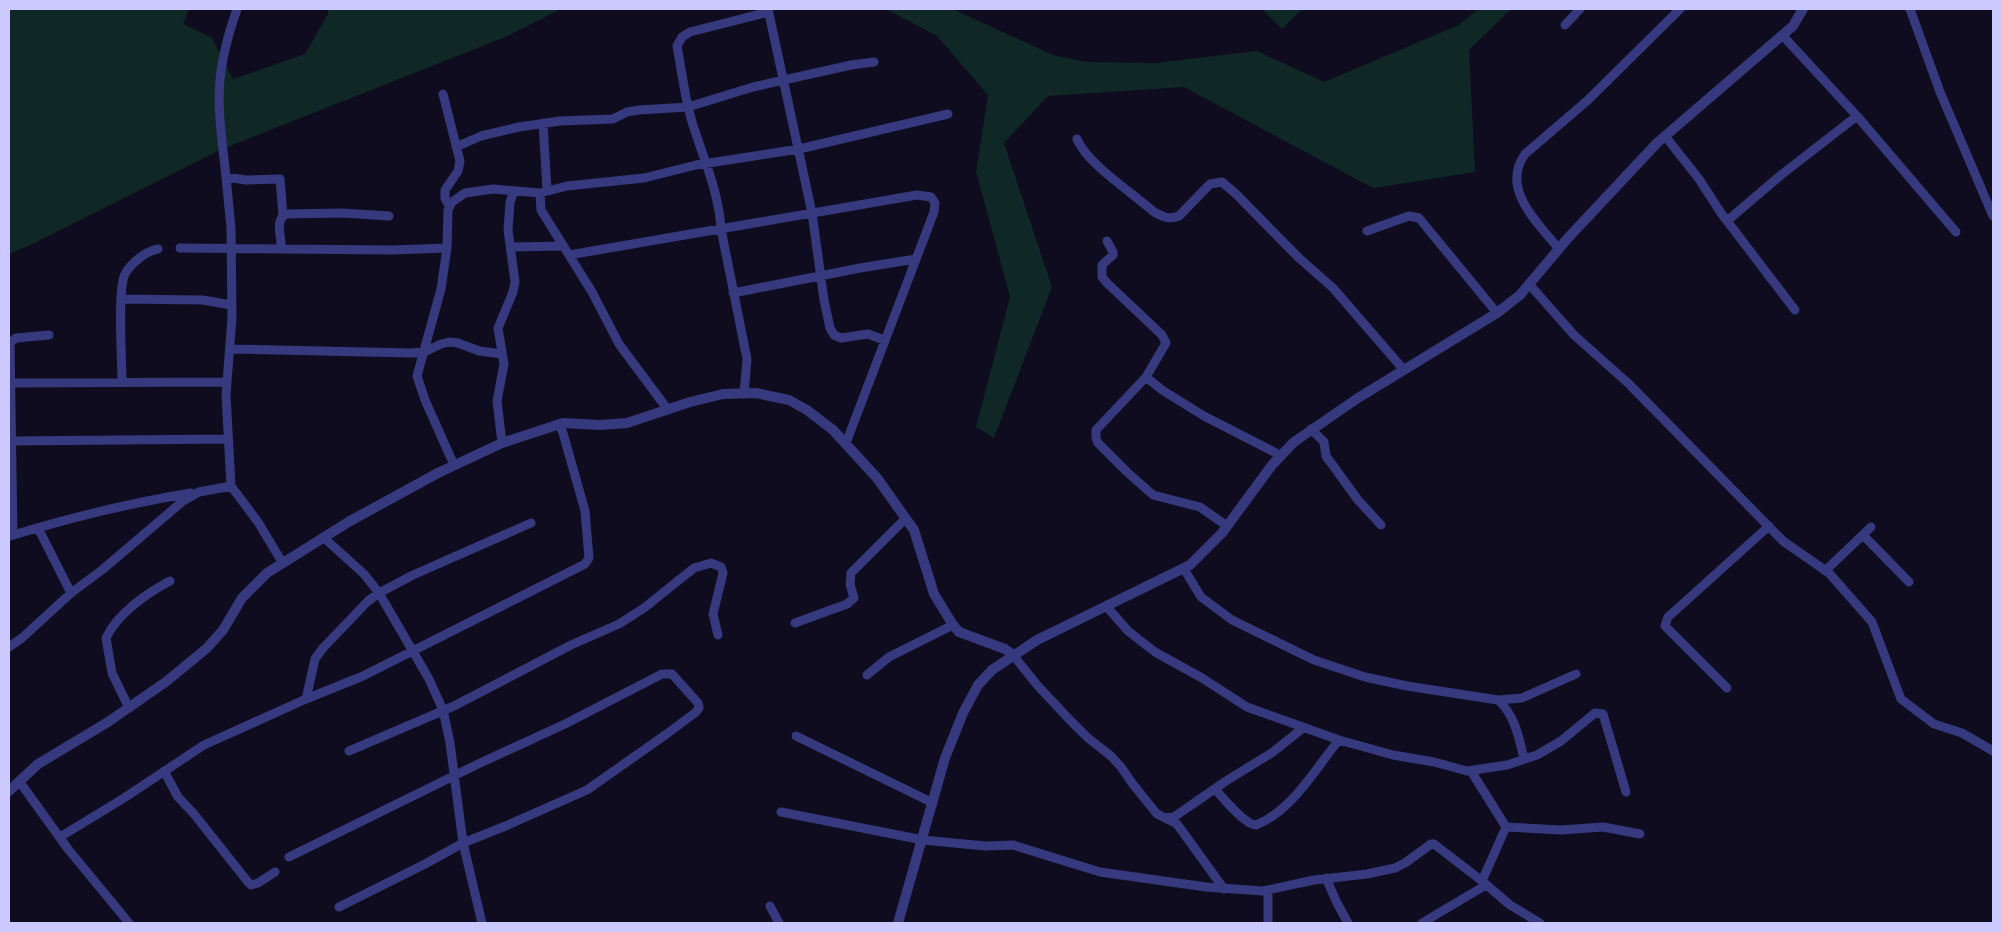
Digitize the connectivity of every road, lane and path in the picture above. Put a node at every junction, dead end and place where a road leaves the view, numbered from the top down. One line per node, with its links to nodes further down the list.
1 (237, 9): 21 (street)
2 (1580, 9): 7 (street)
3 (1680, 9): 41 (street)
4 (1803, 9): 8 (street)
5 (1910, 9): 28 (street)
6 (768, 10): 10 (street); 12 (street)
7 (1565, 25)
8 (1783, 36): 14 (street); 16 (street)
9 (874, 62): 10 (street)
10 (782, 80): 12 (street); 19 (street)
11 (443, 94): 18 (street)
12 (688, 107): 15 (street); 20 (street)
13 (948, 114): 19 (street)
14 (1857, 116): 29 (street); 32 (street)
15 (543, 123): 18 (street); 23 (street)
16 (1665, 136): 29 (street); 41 (street)
17 (1077, 139): 56 (street)
18 (456, 147): 24 (street)
19 (799, 149): 20 (street); 25 (street)
20 (706, 164): 23 (street); 30 (street)
21 (226, 177): 26 (street); 37 (street)
22 (514, 191): 23 (street); 24 (street); 35 (street)
23 (544, 191): 34 (street)
24 (449, 206): 39 (street)
25 (812, 213): 30 (street); 43 (street); 44 (street)
26 (283, 216): 27 (street); 38 (street)
27 (389, 216)
28 (1993, 216)
29 (1727, 220): 49 (street)
30 (721, 229): 42 (street); 46 (street)
31 (1366, 231): 50 (street)
32 (1956, 232)
33 (1107, 242): 57 (street)
34 (564, 246): 35 (street); 42 (street)
35 (511, 247): 55 (street)
36 (180, 248): 37 (street)
37 (231, 248): 38 (street); 48 (street)
38 (281, 248): 39 (street)
39 (447, 248): 54 (street)
40 (158, 249): 47 (street)
41 (1560, 249): 45 (street)
42 (570, 255): 62 (street)
43 (916, 259): 44 (street); 52 (street)
44 (821, 276): 46 (street); 52 (street)
45 (1529, 284): 50 (street); 78 (street)
46 (733, 293): 61 (street)
47 (121, 299): 48 (street); 58 (street)
48 (231, 305): 53 (street)
49 (1795, 310)
50 (1498, 313): 56 (street)
51 (49, 335): 60 (street)
52 (884, 340): 67 (street)
53 (230, 349): 54 (street); 59 (street)
54 (424, 352): 55 (street); 71 (street)
55 (502, 354): 68 (street)
56 (1404, 370): 64 (street)
57 (1146, 377): 70 (street); 77 (street)
58 (122, 382): 59 (street); 60 (street)
59 (226, 382): 65 (street)
60 (10, 383): 66 (street)
61 (744, 394): 62 (street); 67 (street)
62 (668, 410): 63 (street)
63 (559, 424): 68 (street); 96 (street)
64 (1311, 429): 70 (street); 76 (street)
65 (228, 439): 66 (street); 72 (street)
66 (12, 441): 69 (street)
67 (846, 442): 74 (street)
68 (502, 443): 71 (street)
69 (11, 454): 82 (street)
70 (1280, 455): 77 (street)
71 (454, 465): 83 (street)
72 (231, 486): 73 (street); 84 (street)
73 (199, 492): 80 (street); 89 (street)
74 (906, 518): 92 (street); 93 (street)
75 (532, 523): 90 (street)
76 (1381, 525)
77 (1228, 526): 85 (street)
78 (1769, 526): 86 (street); 100 (street)
79 (1871, 527): 81 (street)
80 (38, 528): 82 (street); 89 (street)
81 (1863, 535): 86 (street); 88 (street)
82 (11, 536)
83 (323, 537): 84 (street); 90 (street)
84 (282, 562): 103 (street)
85 (1184, 569): 91 (street); 102 (street)
86 (1825, 571): 109 (street)
87 (170, 581): 103 (street)
88 (1909, 582)
89 (71, 593): 95 (street)
90 (379, 593): 96 (street); 101 (street)
91 (1107, 607): 97 (street); 105 (street)
92 (795, 623)
93 (952, 625): 97 (street); 99 (street)
94 (718, 635): 104 (street)
95 (9, 647)
96 (413, 650): 101 (street); 104 (street)
97 (1013, 655): 118 (street); 120 (street)
98 (1576, 674): 102 (street)
99 (867, 675)
100 (1727, 688)
101 (306, 698): 111 (street)
102 (1498, 700): 110 (street)
103 (129, 708): 114 (street)
104 (443, 710): 108 (street); 113 (street)
105 (1303, 728): 107 (street); 115 (street)
106 (796, 736): 118 (street)
107 (1339, 740): 112 (street); 115 (street)
108 (349, 751)
109 (1993, 751)
110 (1524, 760): 112 (street); 117 (street)
111 (164, 771): 123 (street); 127 (street)
112 (1471, 771): 121 (street)
113 (455, 776): 125 (street); 125 (street); 126 (street)
114 (19, 781): 116 (street); 123 (street)
115 (1215, 789): 120 (street)
116 (9, 791)
117 (1626, 792)
118 (933, 803): 124 (street)
119 (781, 812): 124 (street)
120 (1165, 818): 130 (street)
121 (1506, 827): 122 (street); 129 (street)
122 (1640, 834)
123 (60, 837): 135 (street)
124 (923, 840): 130 (street); 138 (street)
125 (463, 843): 132 (street); 136 (street)
126 (289, 857)
127 (275, 872)
128 (1326, 878): 129 (street); 131 (street); 140 (street)
129 (1484, 883): 134 (street); 141 (street)
130 (1224, 889): 131 (street)
131 (1268, 890): 139 (street)
132 (339, 906)
133 (770, 906): 137 (street)
134 (1528, 916): 142 (street); 143 (street)
135 (129, 923)
136 (482, 923)
137 (779, 923)
138 (898, 923)
139 (1268, 923)
140 (1348, 923)
141 (1422, 923)
142 (1522, 923)
143 (1540, 923)

